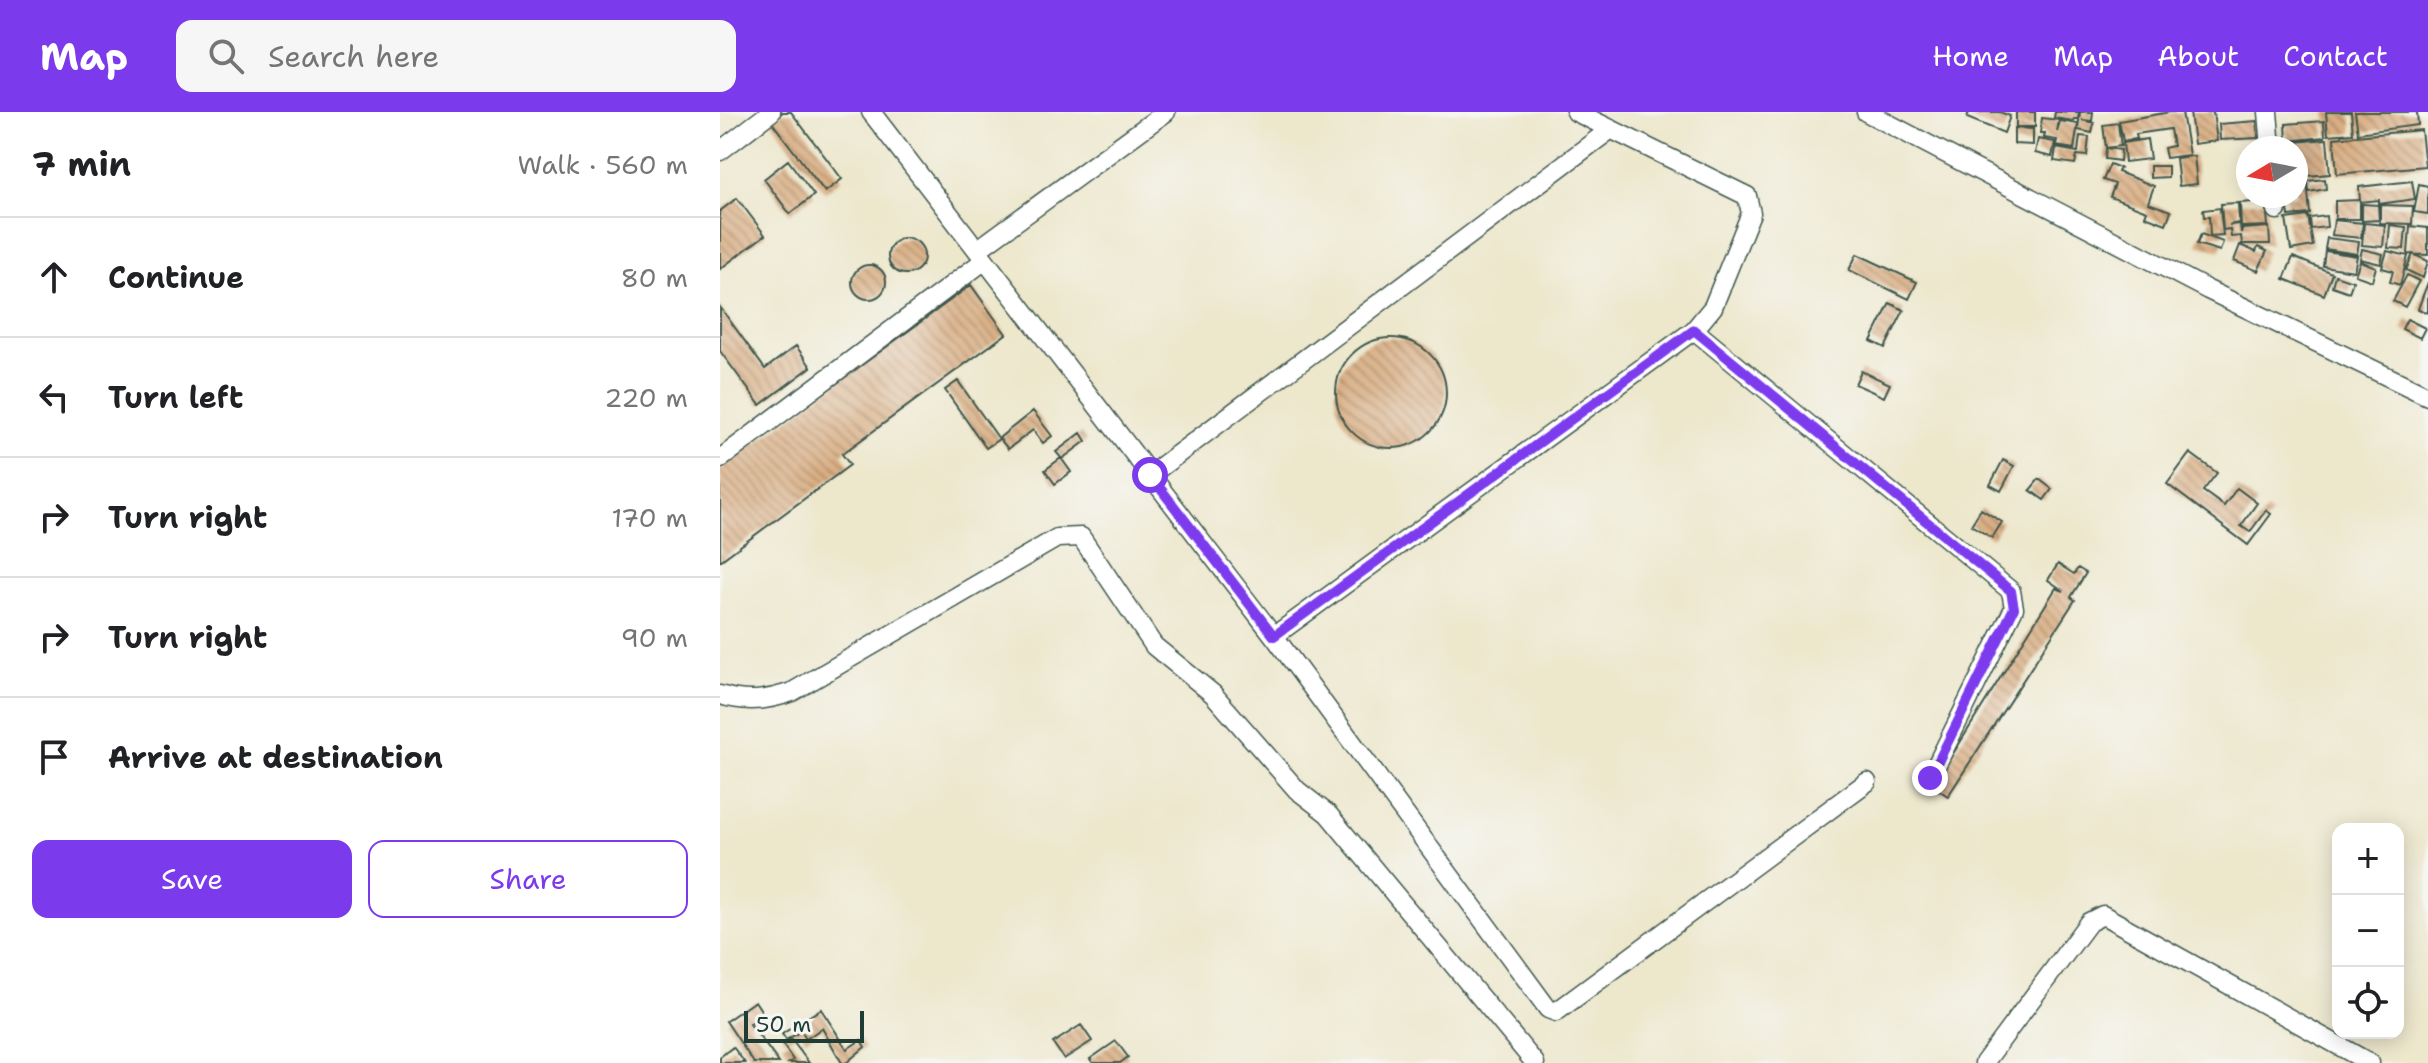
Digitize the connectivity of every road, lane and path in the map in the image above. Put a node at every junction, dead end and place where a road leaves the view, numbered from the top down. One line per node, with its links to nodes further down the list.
1 (771, 112): 9 (street)
2 (871, 112): 10 (street)
3 (1166, 112): 10 (street)
4 (1576, 112): 7 (street)
5 (1866, 112): 12 (street)
6 (2268, 112): 8 (street)
7 (1611, 129): 11 (street); 14 (street)
8 (2270, 136)
9 (720, 151)
10 (981, 255): 13 (street); 14 (street)
11 (1694, 330): 15 (street); 17 (street)
12 (2428, 396)
13 (720, 459)
14 (1150, 475): 15 (street)
15 (1274, 636): 18 (street)
16 (720, 695): 19 (street)
17 (1930, 778)
18 (1867, 782)
19 (1535, 1063)
20 (1984, 1063): 21 (street)
21 (2370, 1063)

